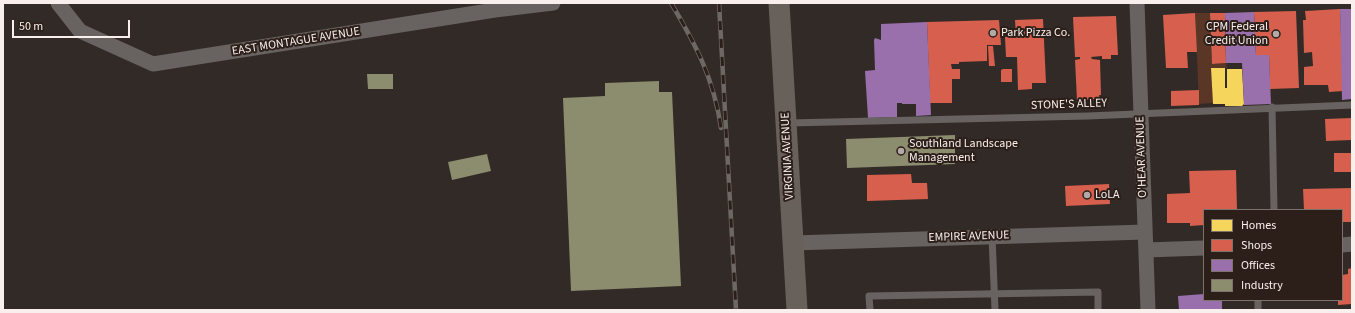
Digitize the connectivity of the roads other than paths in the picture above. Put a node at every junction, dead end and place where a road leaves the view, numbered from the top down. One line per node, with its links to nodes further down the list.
1 (58, 3): 2 (street, EAST MONTAGUE AVENUE)
2 (553, 3)
3 (779, 3): 8 (main road, VIRGINIA AVENUE)
4 (1137, 3): 7 (street, O'HEAR AVENUE)
5 (1352, 105): 6 (lane, STONE'S ALLEY)
6 (1272, 107): 7 (lane, STONE'S ALLEY); 9 (lane)
7 (1140, 112): 8 (lane, STONE'S ALLEY); 10 (street, O'HEAR AVENUE)
8 (786, 124): 12 (main road, VIRGINIA AVENUE)
9 (1274, 209)
10 (1145, 232): 11 (street, EMPIRE AVENUE); 14 (street, O'HEAR AVENUE)
11 (992, 236): 12 (street, EMPIRE AVENUE); 15 (lane)
12 (793, 243): 16 (main road, VIRGINIA AVENUE)
13 (1203, 248): 14 (street)
14 (1146, 250): 20 (street, O'HEAR AVENUE)
15 (994, 294): 17 (lane); 18 (lane); 19 (lane)
16 (797, 310)
17 (870, 310)
18 (995, 310)
19 (1098, 310)
20 (1148, 310)

